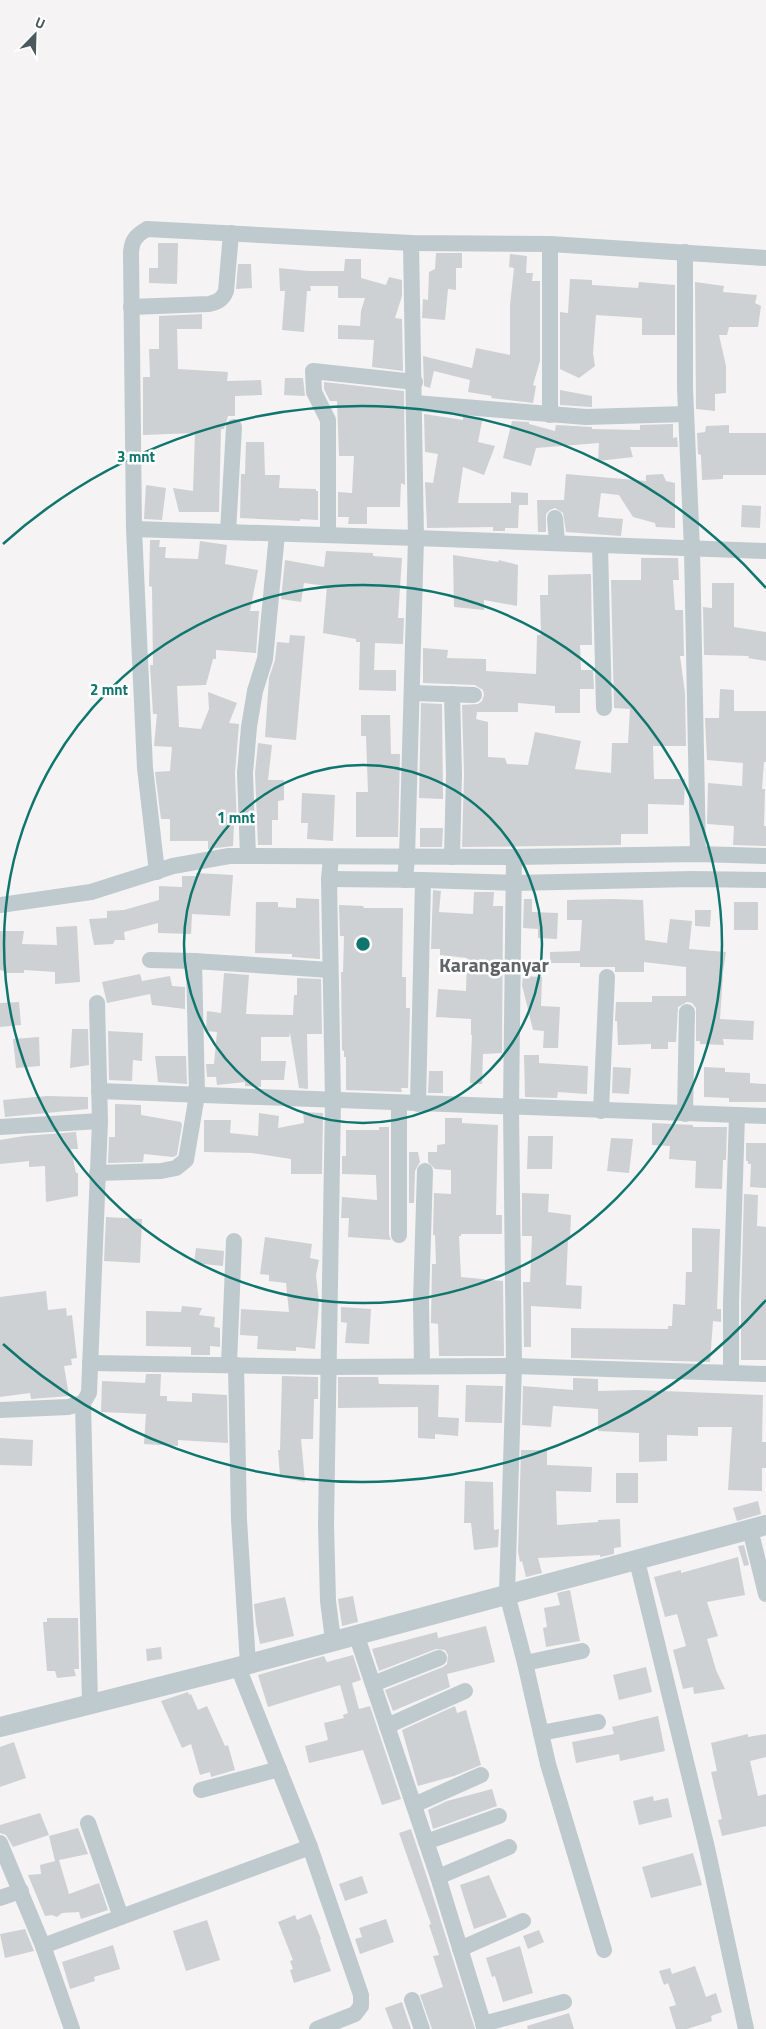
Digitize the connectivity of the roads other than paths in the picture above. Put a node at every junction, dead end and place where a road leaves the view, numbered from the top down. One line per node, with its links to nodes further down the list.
1 (231, 233): 2 (street); 6 (street); 6 (street)
2 (412, 243): 3 (street); 7 (street)
3 (550, 244): 4 (street); 10 (street)
4 (685, 252): 5 (street); 9 (street)
5 (766, 258)
6 (132, 307): 13 (street)
7 (415, 382): 8 (street); 16 (street)
8 (415, 402): 10 (street); 17 (street)
9 (686, 414): 10 (street); 20 (street)
10 (550, 415)
11 (234, 427): 14 (street)
12 (555, 518): 18 (street)
13 (134, 529): 14 (street); 33 (street)
14 (228, 532): 15 (street)
15 (277, 534): 16 (street); 27 (street)
16 (328, 535): 17 (street)
17 (416, 538): 18 (street); 22 (street)
18 (557, 543): 19 (street)
19 (600, 545): 20 (street); 25 (street)
20 (692, 549): 21 (street); 26 (street)
21 (766, 551)
22 (412, 693): 23 (street); 29 (street)
23 (452, 694): 24 (street); 30 (street)
24 (474, 695)
25 (604, 708)
26 (698, 854): 28 (street); 32 (street)
27 (248, 856): 31 (street); 33 (street)
28 (766, 856)
29 (407, 857): 30 (street); 31 (street); 34 (street)
30 (452, 857): 32 (street)
31 (330, 868): 34 (street); 40 (street)
32 (514, 870): 35 (street); 36 (street); 49 (street)
33 (157, 872): 37 (street)
34 (405, 880): 35 (street)
35 (423, 880): 48 (street)
36 (766, 880)
37 (0, 905)
38 (150, 960): 39 (street)
39 (194, 962): 40 (street); 45 (street)
40 (330, 970): 46 (street)
41 (606, 977): 50 (street)
42 (97, 1003): 44 (street)
43 (688, 1012): 51 (street)
44 (99, 1091): 45 (street); 54 (street)
45 (198, 1095): 46 (street); 57 (street)
46 (333, 1101): 47 (street); 64 (street)
47 (399, 1104): 48 (street); 58 (street)
48 (418, 1104): 49 (street)
49 (511, 1108): 50 (street); 63 (street)
50 (601, 1111): 51 (street)
51 (685, 1114): 52 (street)
52 (737, 1116): 53 (street); 65 (street)
53 (766, 1116)
54 (100, 1121): 55 (street); 57 (street)
55 (0, 1127)
56 (425, 1171): 62 (street)
57 (97, 1173): 60 (street)
58 (400, 1235)
59 (234, 1241): 61 (street)
60 (90, 1363): 61 (street); 67 (street)
61 (232, 1364): 64 (street); 78 (street)
62 (422, 1365): 63 (street); 64 (street)
63 (514, 1366): 65 (street); 71 (street)
64 (328, 1367): 74 (street)
65 (731, 1373): 66 (street)
66 (766, 1374)
67 (83, 1403): 68 (street); 81 (street)
68 (0, 1410)
69 (758, 1527): 70 (street); 72 (street)
70 (637, 1561): 71 (street); 110 (street)
71 (507, 1594): 73 (street); 77 (street)
72 (766, 1594)
73 (356, 1634): 74 (street); 79 (street)
74 (333, 1640): 78 (street)
75 (582, 1651): 77 (street)
76 (439, 1658): 79 (street)
77 (525, 1663): 85 (street)
78 (243, 1665): 81 (street); 86 (street)
79 (373, 1684): 83 (street)
80 (465, 1692): 83 (street)
81 (90, 1704): 84 (street)
82 (598, 1722): 85 (street)
83 (387, 1726): 89 (street)
84 (0, 1727)
85 (541, 1732): 103 (street)
86 (279, 1769): 88 (street); 94 (street)
87 (481, 1775): 89 (street)
88 (201, 1790)
89 (414, 1805): 92 (street)
90 (499, 1816): 92 (street)
91 (88, 1823): 99 (street)
92 (426, 1842): 96 (street)
93 (0, 1843): 97 (street)
94 (310, 1847): 99 (street); 108 (street)
95 (509, 1847): 96 (street)
96 (438, 1877): 102 (street)
97 (21, 1892): 98 (street); 101 (street)
98 (0, 1898)
99 (121, 1917): 101 (street)
100 (524, 1921): 102 (street)
101 (43, 1946): 107 (street)
102 (460, 1949): 106 (street)
103 (604, 1950)
104 (412, 2000): 109 (street)
105 (564, 2002): 106 (street)
106 (484, 2026)
107 (72, 2029)
108 (317, 2029)
109 (422, 2029)
110 (746, 2029)

